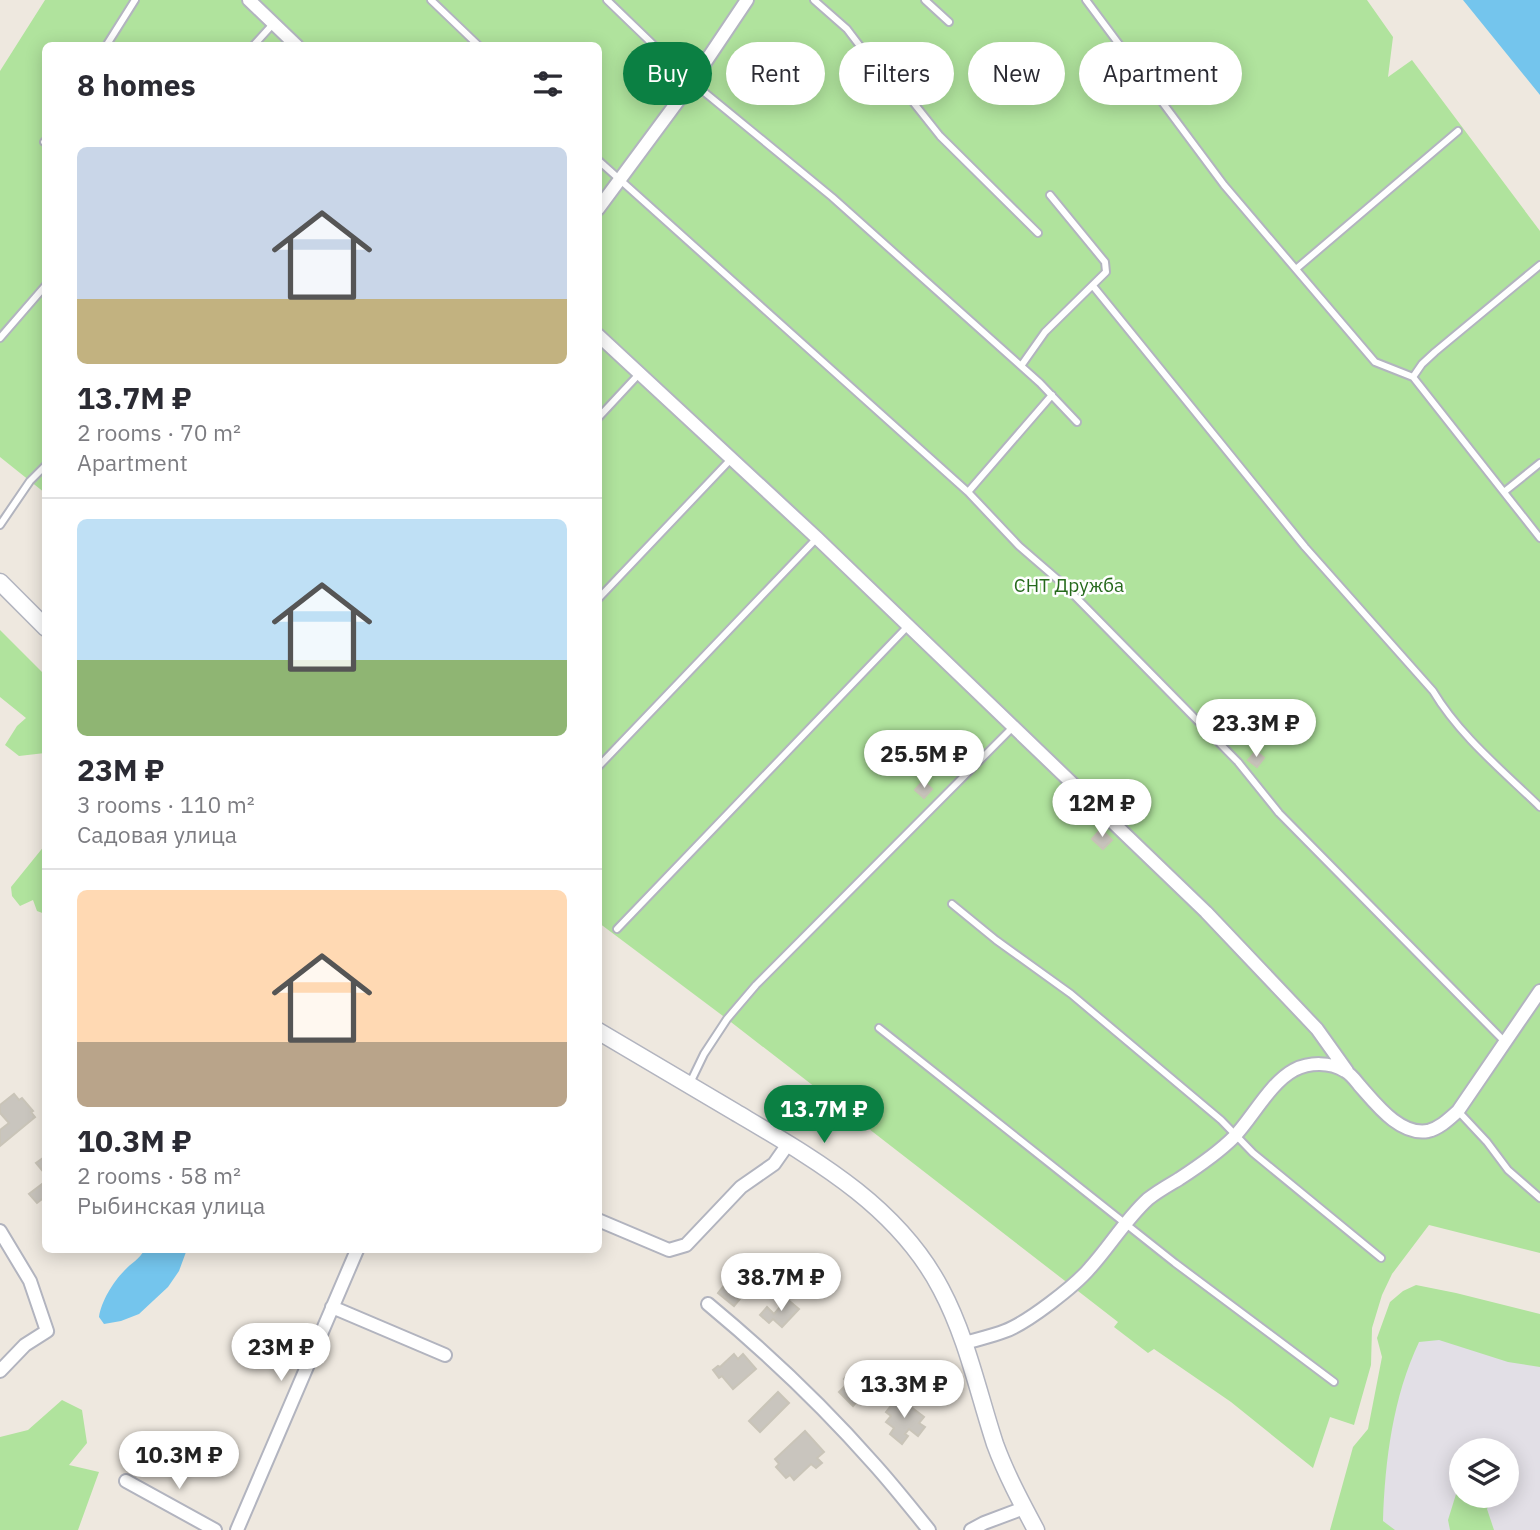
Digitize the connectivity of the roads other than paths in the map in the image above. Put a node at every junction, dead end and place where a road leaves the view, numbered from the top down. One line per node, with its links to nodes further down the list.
1 (135, 0): 11 (lane)
2 (248, 0): 10 (street)
3 (431, 0): 14 (lane)
4 (607, 0): 15 (lane)
5 (747, 0): 16 (street)
6 (814, 0): 24 (lane)
7 (925, 0): 9 (lane)
8 (1086, 0): 26 (lane)
9 (949, 22)
10 (274, 23): 12 (lane); 13 (street)
11 (109, 42)
12 (257, 42)
13 (293, 42)
14 (475, 42)
15 (651, 42)
16 (712, 52)
17 (712, 98): 31 (lane)
18 (675, 105): 21 (street)
19 (1458, 131): 26 (lane)
20 (602, 164): 21 (lane)
21 (620, 181): 23 (street); 40 (lane)
22 (1050, 195): 27 (lane)
23 (602, 204)
24 (1038, 233)
25 (1540, 265): 33 (lane)
26 (1296, 269): 33 (lane)
27 (1093, 286): 31 (lane); 51 (lane)
28 (42, 290): 29 (lane)
29 (0, 338)
30 (602, 339): 32 (street)
31 (1021, 366): 34 (lane)
32 (639, 374): 35 (lane); 37 (street)
33 (1413, 377): 41 (lane)
34 (1052, 395): 36 (lane); 40 (lane)
35 (602, 414)
36 (1077, 422)
37 (732, 458): 43 (street); 46 (lane)
38 (1540, 463): 41 (lane)
39 (42, 469): 42 (lane)
40 (968, 492): 57 (lane)
41 (1504, 492): 44 (lane)
42 (0, 525)
43 (817, 538): 48 (street); 50 (lane)
44 (1540, 538)
45 (0, 582): 47 (main road)
46 (602, 595)
47 (42, 624)
48 (908, 626): 49 (street); 53 (lane)
49 (1013, 727): 58 (street); 59 (lane)
50 (602, 763)
51 (1540, 807)
52 (952, 904): 61 (lane)
53 (617, 929)
54 (1540, 991): 57 (street)
55 (879, 1028): 65 (lane)
56 (602, 1033): 59 (main road)
57 (1504, 1042): 60 (street)
58 (1347, 1071): 60 (street); 61 (street)
59 (689, 1085): 62 (main road)
60 (1458, 1111): 63 (lane)
61 (1236, 1135): 65 (street); 68 (lane)
62 (788, 1144): 64 (street); 71 (main road)
63 (1540, 1198)
64 (602, 1222)
65 (1126, 1224): 71 (street); 74 (lane)
66 (0, 1231): 73 (street)
67 (356, 1253): 70 (street)
68 (1381, 1258)
69 (708, 1304): 79 (street)
70 (332, 1307): 72 (street); 78 (street)
71 (965, 1343): 76 (main road)
72 (445, 1355)
73 (0, 1371)
74 (1334, 1382)
75 (126, 1481): 77 (street)
76 (1024, 1508): 80 (street); 81 (main road)
77 (215, 1530)
78 (237, 1530)
79 (929, 1530)
80 (971, 1530)
81 (1036, 1530)

